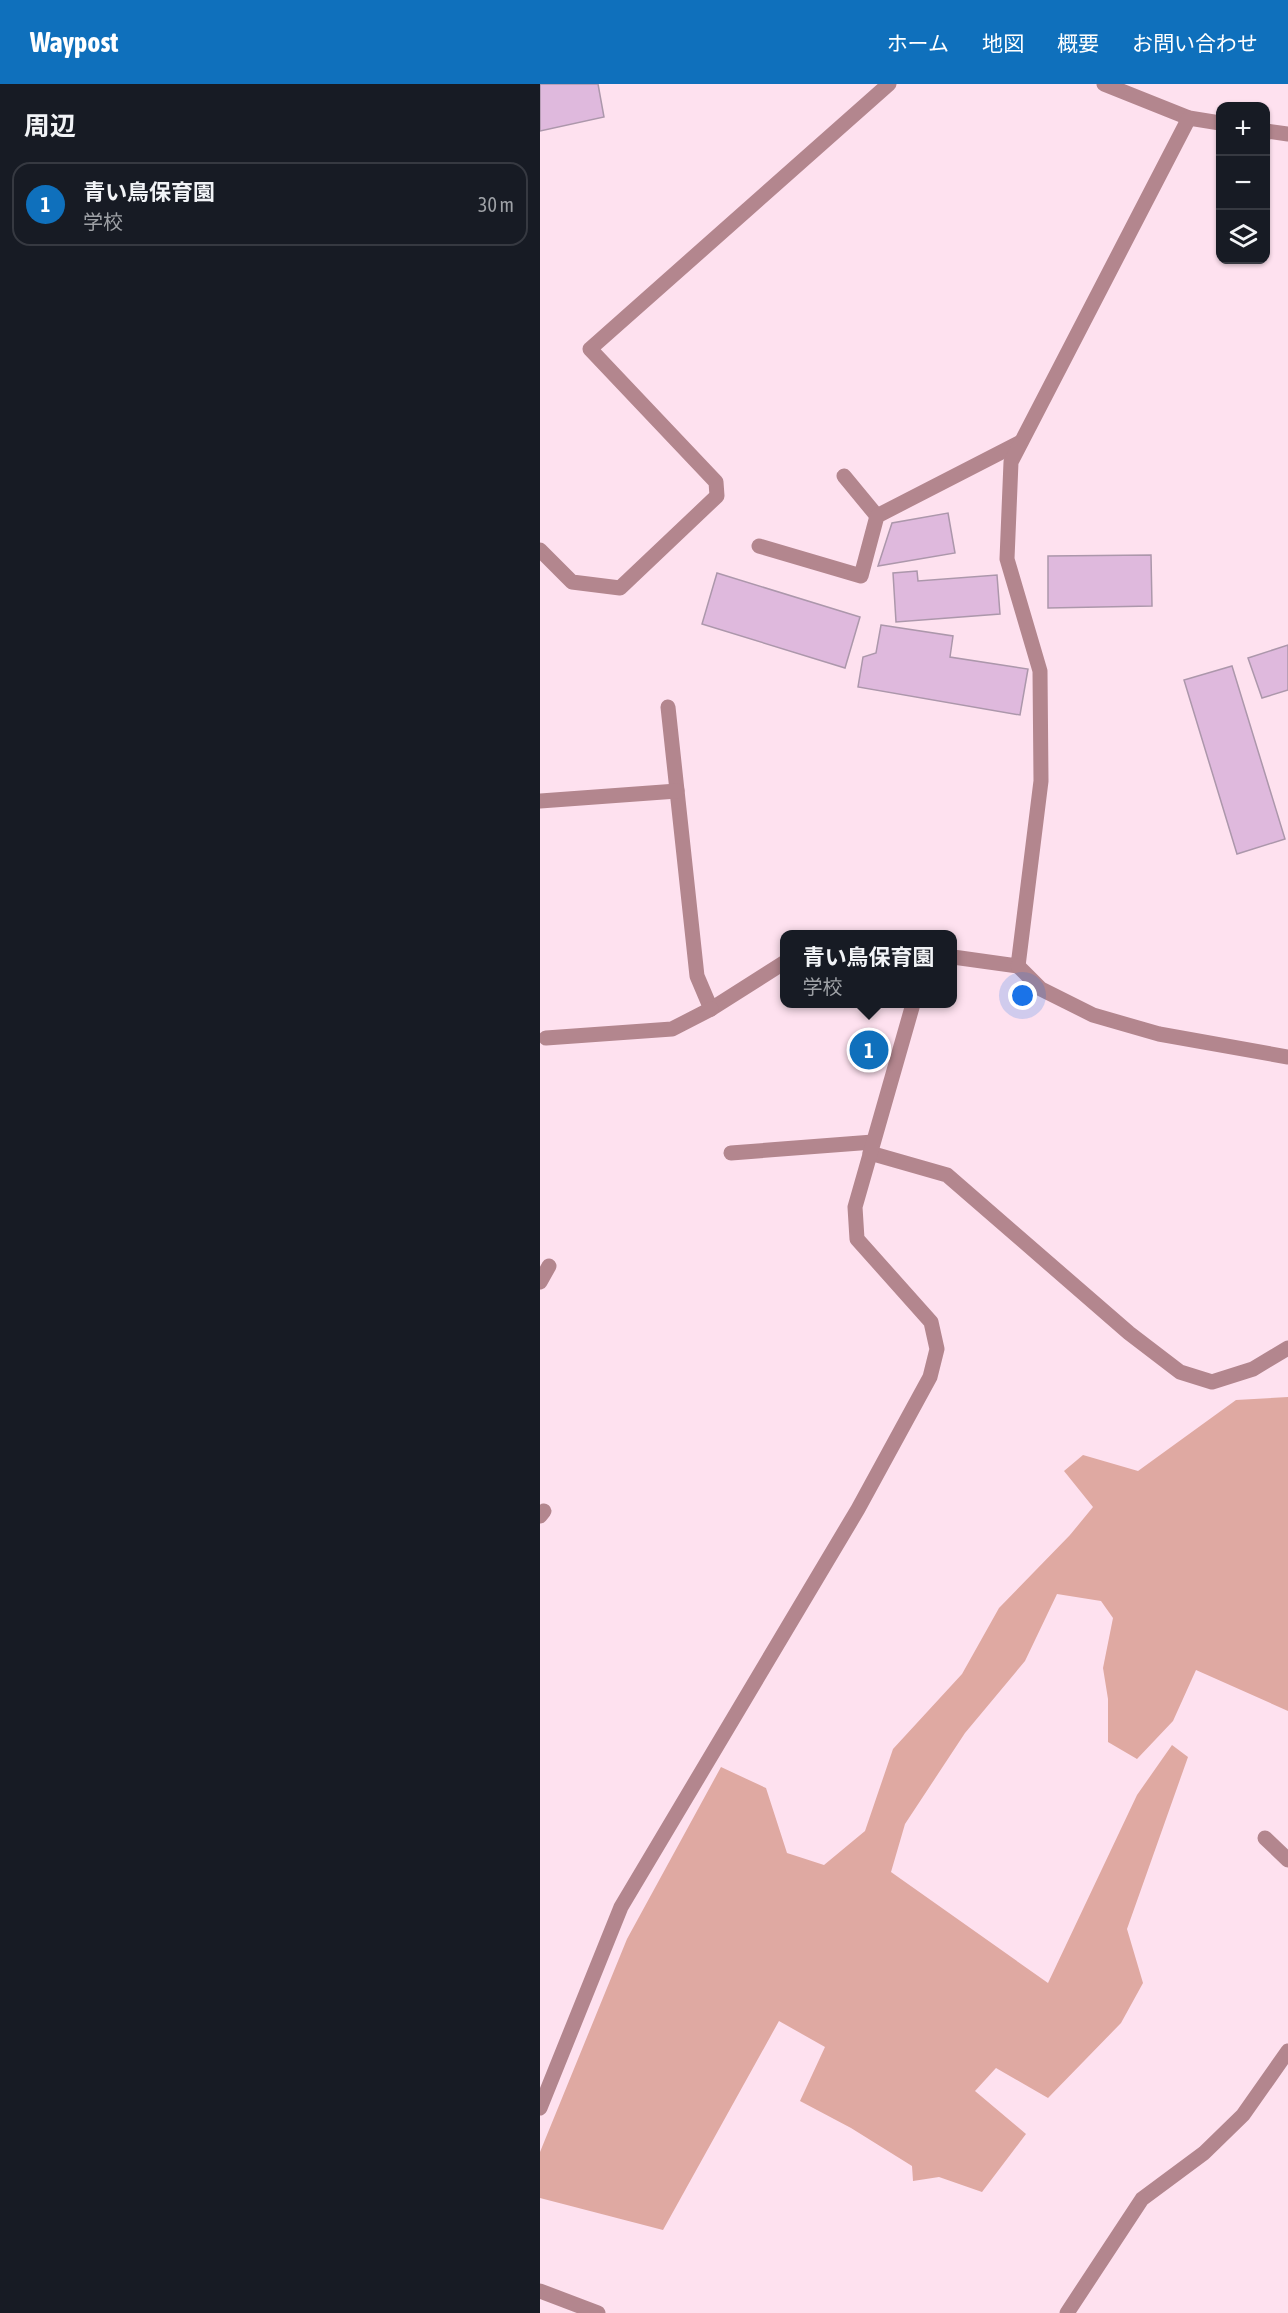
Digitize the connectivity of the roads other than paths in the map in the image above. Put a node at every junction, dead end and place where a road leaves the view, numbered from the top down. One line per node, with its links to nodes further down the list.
1 (889, 84): 11 (street)
2 (1104, 84): 3 (street)
3 (1189, 118): 4 (street); 7 (street)
4 (1216, 122)
5 (1270, 132): 6 (street)
6 (1288, 134)
7 (1021, 442): 9 (street); 17 (street)
8 (844, 476): 9 (street)
9 (877, 516): 10 (street)
10 (759, 546)
11 (540, 549)
12 (668, 707): 13 (street)
13 (677, 791): 14 (street); 19 (street)
14 (540, 801)
15 (957, 958): 17 (street)
16 (780, 965): 19 (street)
17 (1018, 966): 21 (street)
18 (912, 1008): 22 (street)
19 (711, 1009): 20 (street)
20 (546, 1038)
21 (1288, 1057)
22 (872, 1148): 23 (street); 26 (street); 30 (street)
23 (731, 1153)
24 (549, 1266): 25 (street)
25 (540, 1282)
26 (1288, 1348)
27 (1265, 1838): 28 (street)
28 (1288, 1860)
29 (1288, 2051): 33 (street)
30 (540, 2108)
31 (540, 2291): 32 (street)
32 (598, 2313)
33 (1067, 2313)

